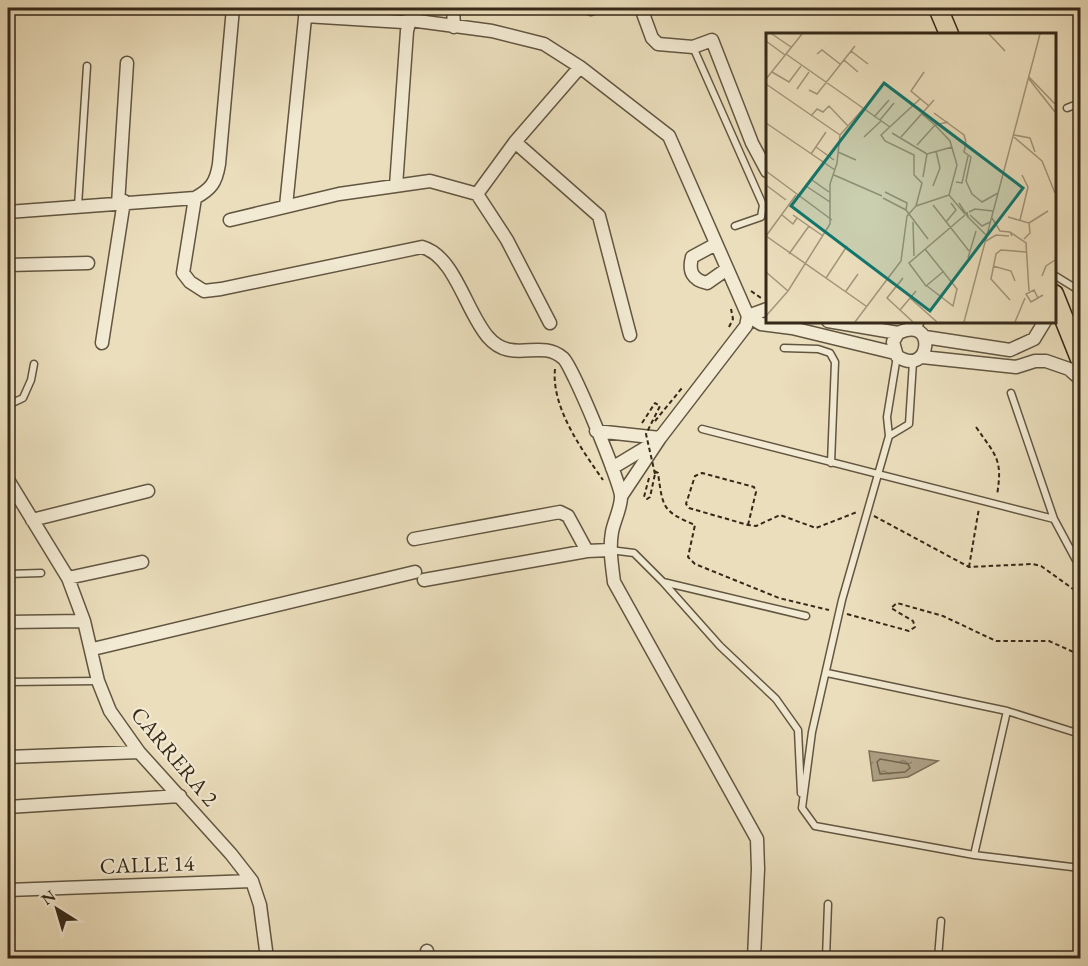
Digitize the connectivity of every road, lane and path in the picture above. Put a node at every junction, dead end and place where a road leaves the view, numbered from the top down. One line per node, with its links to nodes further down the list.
1 (233, 8): 20 (street)
2 (417, 8): 7 (street)
3 (453, 8): 8 (street)
4 (641, 8): 10 (street)
5 (938, 8): 9 (main road)
6 (306, 12): 7 (street); 22 (street)
7 (410, 20): 8 (street); 18 (street)
8 (454, 27): 13 (street)
9 (949, 33)
10 (693, 47): 17 (street); 26 (lane)
11 (127, 63): 21 (street)
12 (87, 66): 23 (lane)
13 (580, 67): 16 (street); 27 (street)
14 (1080, 103): 15 (lane)
15 (1067, 108)
16 (515, 142): 19 (street); 42 (street)
17 (766, 169)
18 (396, 186): 19 (street); 22 (street)
19 (477, 194): 39 (street)
20 (195, 198): 21 (street); 46 (street)
21 (121, 203): 23 (street); 43 (street)
22 (286, 206): 25 (street)
23 (78, 207): 24 (street)
24 (8, 212)
25 (230, 220)
26 (735, 226)
27 (716, 244): 30 (street); 30 (street)
28 (88, 263): 29 (street)
29 (8, 265)
30 (727, 269): 36 (street)
31 (1055, 276): 32 (lane)
32 (1080, 291)
33 (1055, 299): 48 (main road)
34 (730, 302): 41 (path)
35 (766, 309): 36 (street)
36 (748, 316): 45 (street); 60 (street)
37 (839, 322): 40 (street)
38 (1044, 322): 40 (street)
39 (550, 323)
40 (913, 329): 45 (street); 47 (street)
41 (727, 332)
42 (630, 335)
43 (102, 343)
44 (784, 348): 61 (lane)
45 (896, 355): 47 (street); 59 (lane)
46 (562, 357): 58 (street); 65 (path)
47 (917, 359): 50 (street); 59 (lane)
48 (1080, 359)
49 (34, 364): 53 (lane)
50 (1080, 379)
51 (684, 386): 55 (path, bridge)
52 (1011, 393): 71 (lane)
53 (8, 405)
54 (642, 423): 87 (path, bridge)
55 (646, 427)
56 (976, 427): 69 (path)
57 (702, 429): 61 (lane)
58 (596, 431): 60 (street); 62 (street)
59 (889, 436): 63 (lane)
60 (660, 438): 62 (street); 67 (street)
61 (831, 463): 63 (lane)
62 (612, 468): 67 (street)
63 (879, 475): 68 (lane); 70 (lane)
64 (8, 480): 72 (street, CARRERA 2)
65 (607, 485)
66 (148, 490): 72 (street)
67 (622, 495): 76 (street)
68 (981, 502): 69 (lane); 79 (path)
69 (995, 504): 71 (lane)
70 (867, 513): 73 (path); 79 (path); 87 (lane)
71 (1054, 519): 77 (lane)
72 (32, 520): 83 (street, CARRERA 2)
73 (748, 525): 73 (path)
74 (414, 538): 75 (street)
75 (587, 550): 76 (street); 84 (street)
76 (610, 550): 85 (lane); 110 (street)
77 (1076, 560)
78 (142, 562): 83 (street)
79 (969, 567): 86 (path)
80 (415, 572): 91 (street)
81 (41, 573): 82 (lane)
82 (8, 574)
83 (68, 578): 89 (street, CARRERA 2)
84 (424, 580)
85 (663, 582): 88 (lane); 102 (lane)
86 (1080, 594)
87 (840, 612): 92 (path); 93 (lane)
88 (806, 616)
89 (84, 621): 90 (street); 91 (street, CARRERA 2)
90 (8, 622)
91 (93, 649): 94 (street, CARRERA 2)
92 (1080, 655)
93 (827, 673): 96 (lane); 102 (lane)
94 (98, 681): 95 (lane); 98 (street, CARRERA 2)
95 (8, 682)
96 (1007, 711): 97 (lane); 103 (lane)
97 (1080, 734)
98 (139, 752): 99 (street); 100 (street, CARRERA 2)
99 (8, 757)
100 (180, 796): 101 (street); 105 (street, CARRERA 2)
101 (8, 807)
102 (802, 808): 103 (lane)
103 (974, 855): 104 (lane)
104 (1080, 868)
105 (252, 881): 106 (street, CALLE 14); 109 (street, CARRERA 2)
106 (8, 890)
107 (828, 904): 111 (lane)
108 (941, 921): 112 (lane)
109 (267, 958)
110 (754, 958)
111 (826, 958)
112 (938, 958)

